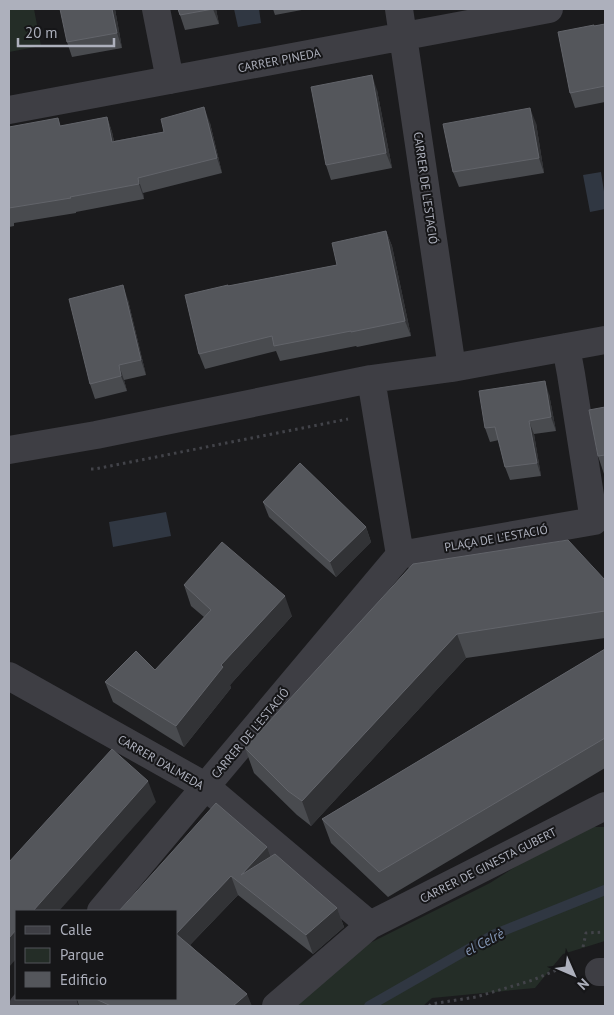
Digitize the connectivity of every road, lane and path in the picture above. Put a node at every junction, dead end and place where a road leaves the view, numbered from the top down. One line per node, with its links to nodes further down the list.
1 (156, 9): 5 (street)
2 (399, 9): 4 (street, CARRER DE L'ESTACIÓ)
3 (549, 9): 4 (street, CARRER PINEDA)
4 (403, 36): 5 (street, CARRER PINEDA); 9 (street, CARRER DE L'ESTACIÓ)
5 (170, 80): 6 (street, CARRER PINEDA)
6 (9, 110)
7 (605, 340): 8 (street)
8 (566, 347): 9 (street); 12 (street, PLAÇA DE L'ESTACIÓ)
9 (452, 368): 10 (street)
10 (371, 379): 11 (street); 13 (street)
11 (9, 450)
12 (601, 525): 13 (street, PLAÇA DE L'ESTACIÓ)
13 (400, 555): 15 (street, CARRER DE L'ESTACIÓ)
14 (9, 676): 15 (street, CARRER D'ALMEDA)
15 (205, 786): 17 (street, CARRER DE L'ESTACIÓ); 18 (street, CARRER D'ALMEDA)
16 (605, 806): 18 (street, CARRER DE GINESTA GUBERT)
17 (103, 910)
18 (370, 925): 24 (street, CARRER DE GINESTA GUBERT)
19 (605, 932): 20 (path)
20 (583, 951)
21 (573, 963): 25 (path)
22 (50, 1000): 23 (street)
23 (64, 1006)
24 (276, 1006)
25 (428, 1006)

